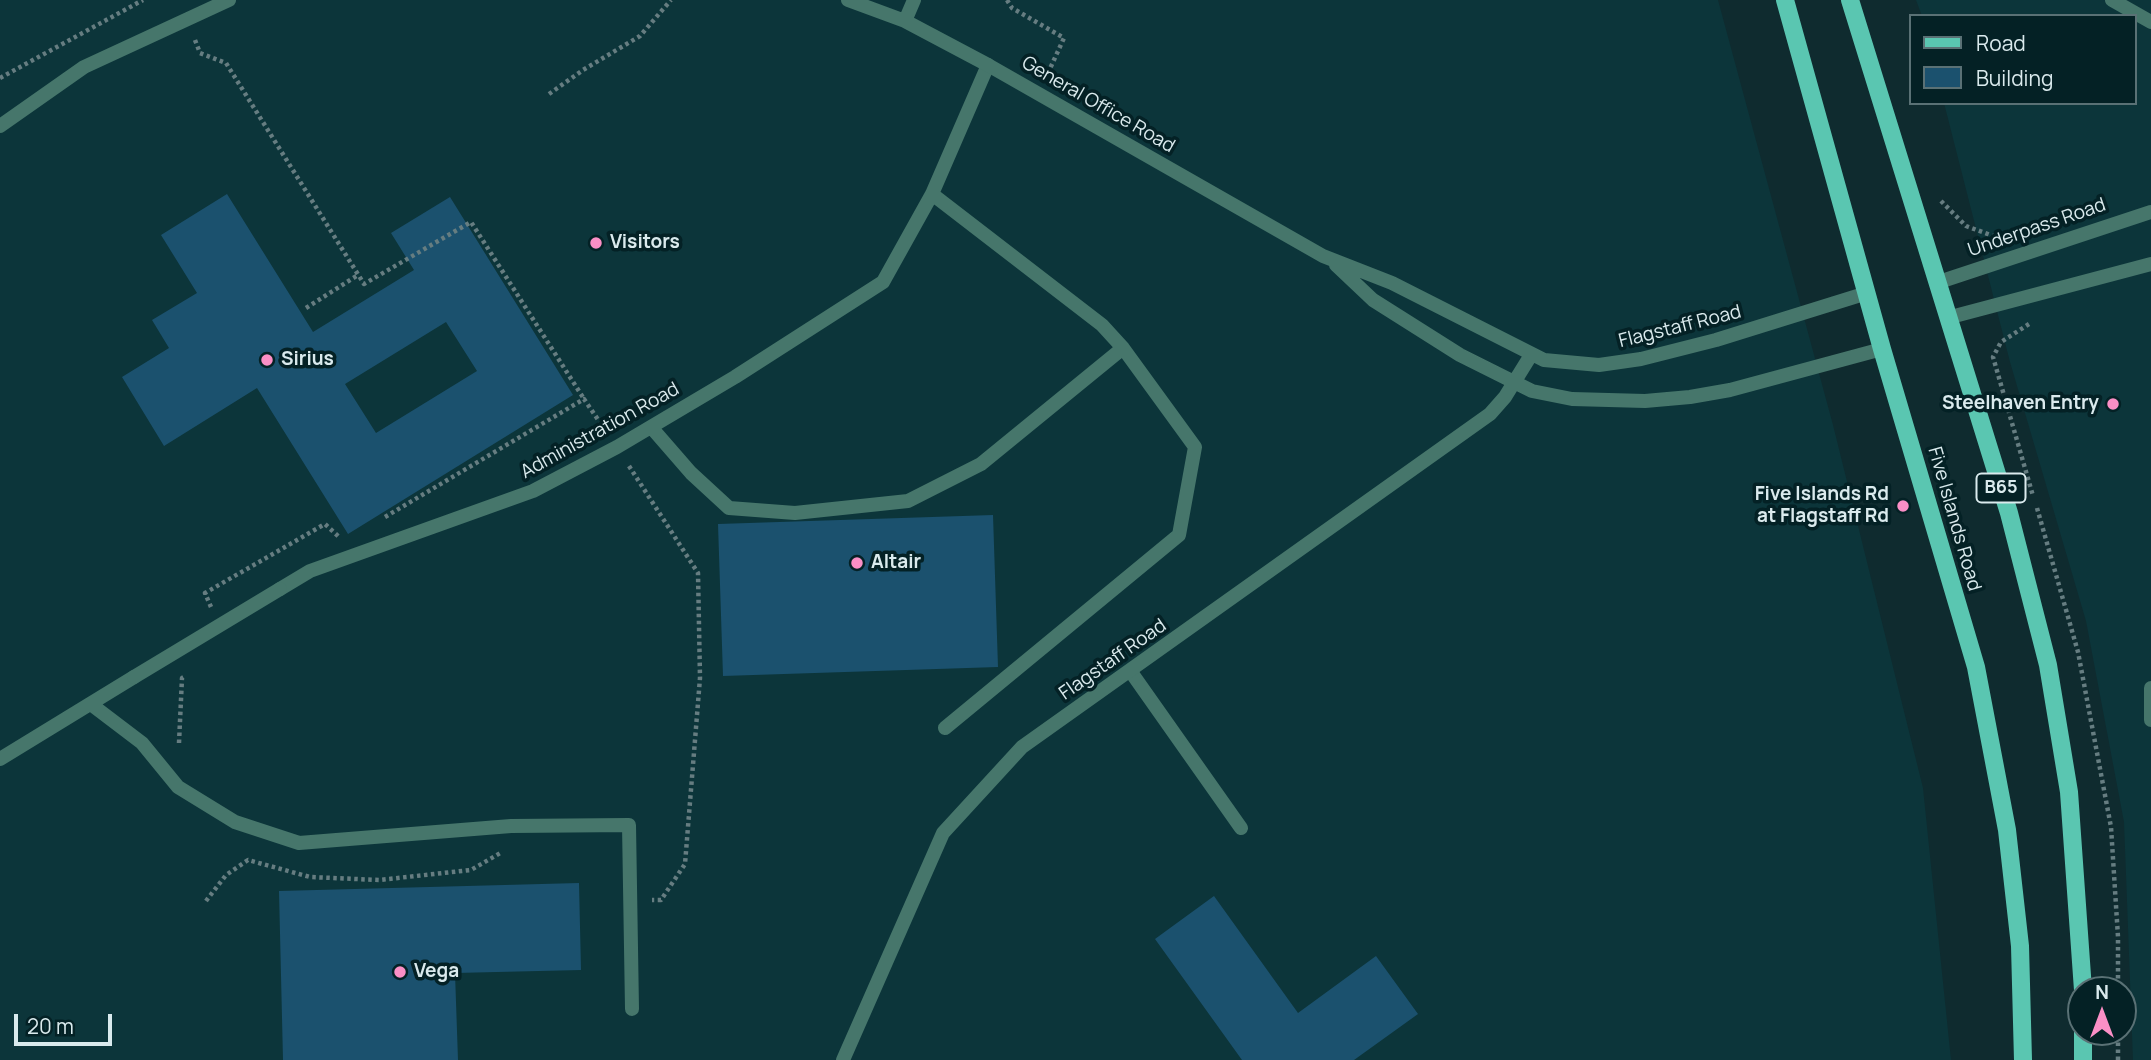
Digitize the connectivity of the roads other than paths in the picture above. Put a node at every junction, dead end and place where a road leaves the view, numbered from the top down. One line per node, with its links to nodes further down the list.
1 (229, 0): 10 (street)
2 (848, 0): 8 (street, General Office Road)
3 (914, 0): 8 (street)
4 (1785, 0): 16 (main road, Five Islands Road)
5 (1850, 0): 15 (main road, B65)
6 (2112, 0): 7 (street)
7 (2137, 14)
8 (905, 21): 9 (street, General Office Road)
9 (988, 65): 11 (street, Administration Road); 13 (street, General Office Road)
10 (0, 126)
11 (932, 194): 18 (street); 22 (street, Administration Road)
12 (2151, 212): 15 (street, Underpass Road)
13 (1323, 256): 20 (street, General Office Road); 21 (street, General Office Road)
14 (2151, 264): 17 (street)
15 (1936, 283): 17 (main road, B65)
16 (1867, 293): 19 (main road, Five Islands Road); 20 (street, Flagstaff Road)
17 (1947, 318): 30 (main road, B65)
18 (1123, 348): 22 (street); 27 (street)
19 (1882, 349): 21 (street); 33 (main road, Five Islands Road)
20 (1531, 355): 21 (street, Flagstaff Road)
21 (1514, 383): 23 (street, Flagstaff Road)
22 (652, 427): 25 (street, Administration Road)
23 (1131, 672): 29 (street); 32 (street, Flagstaff Road)
24 (2151, 688): 26 (street)
25 (92, 705): 28 (street, Administration Road); 31 (street)
26 (2151, 720)
27 (946, 727)
28 (0, 759)
29 (1241, 828)
30 (2082, 976)
31 (632, 1009)
32 (843, 1060)
33 (2023, 1060)

